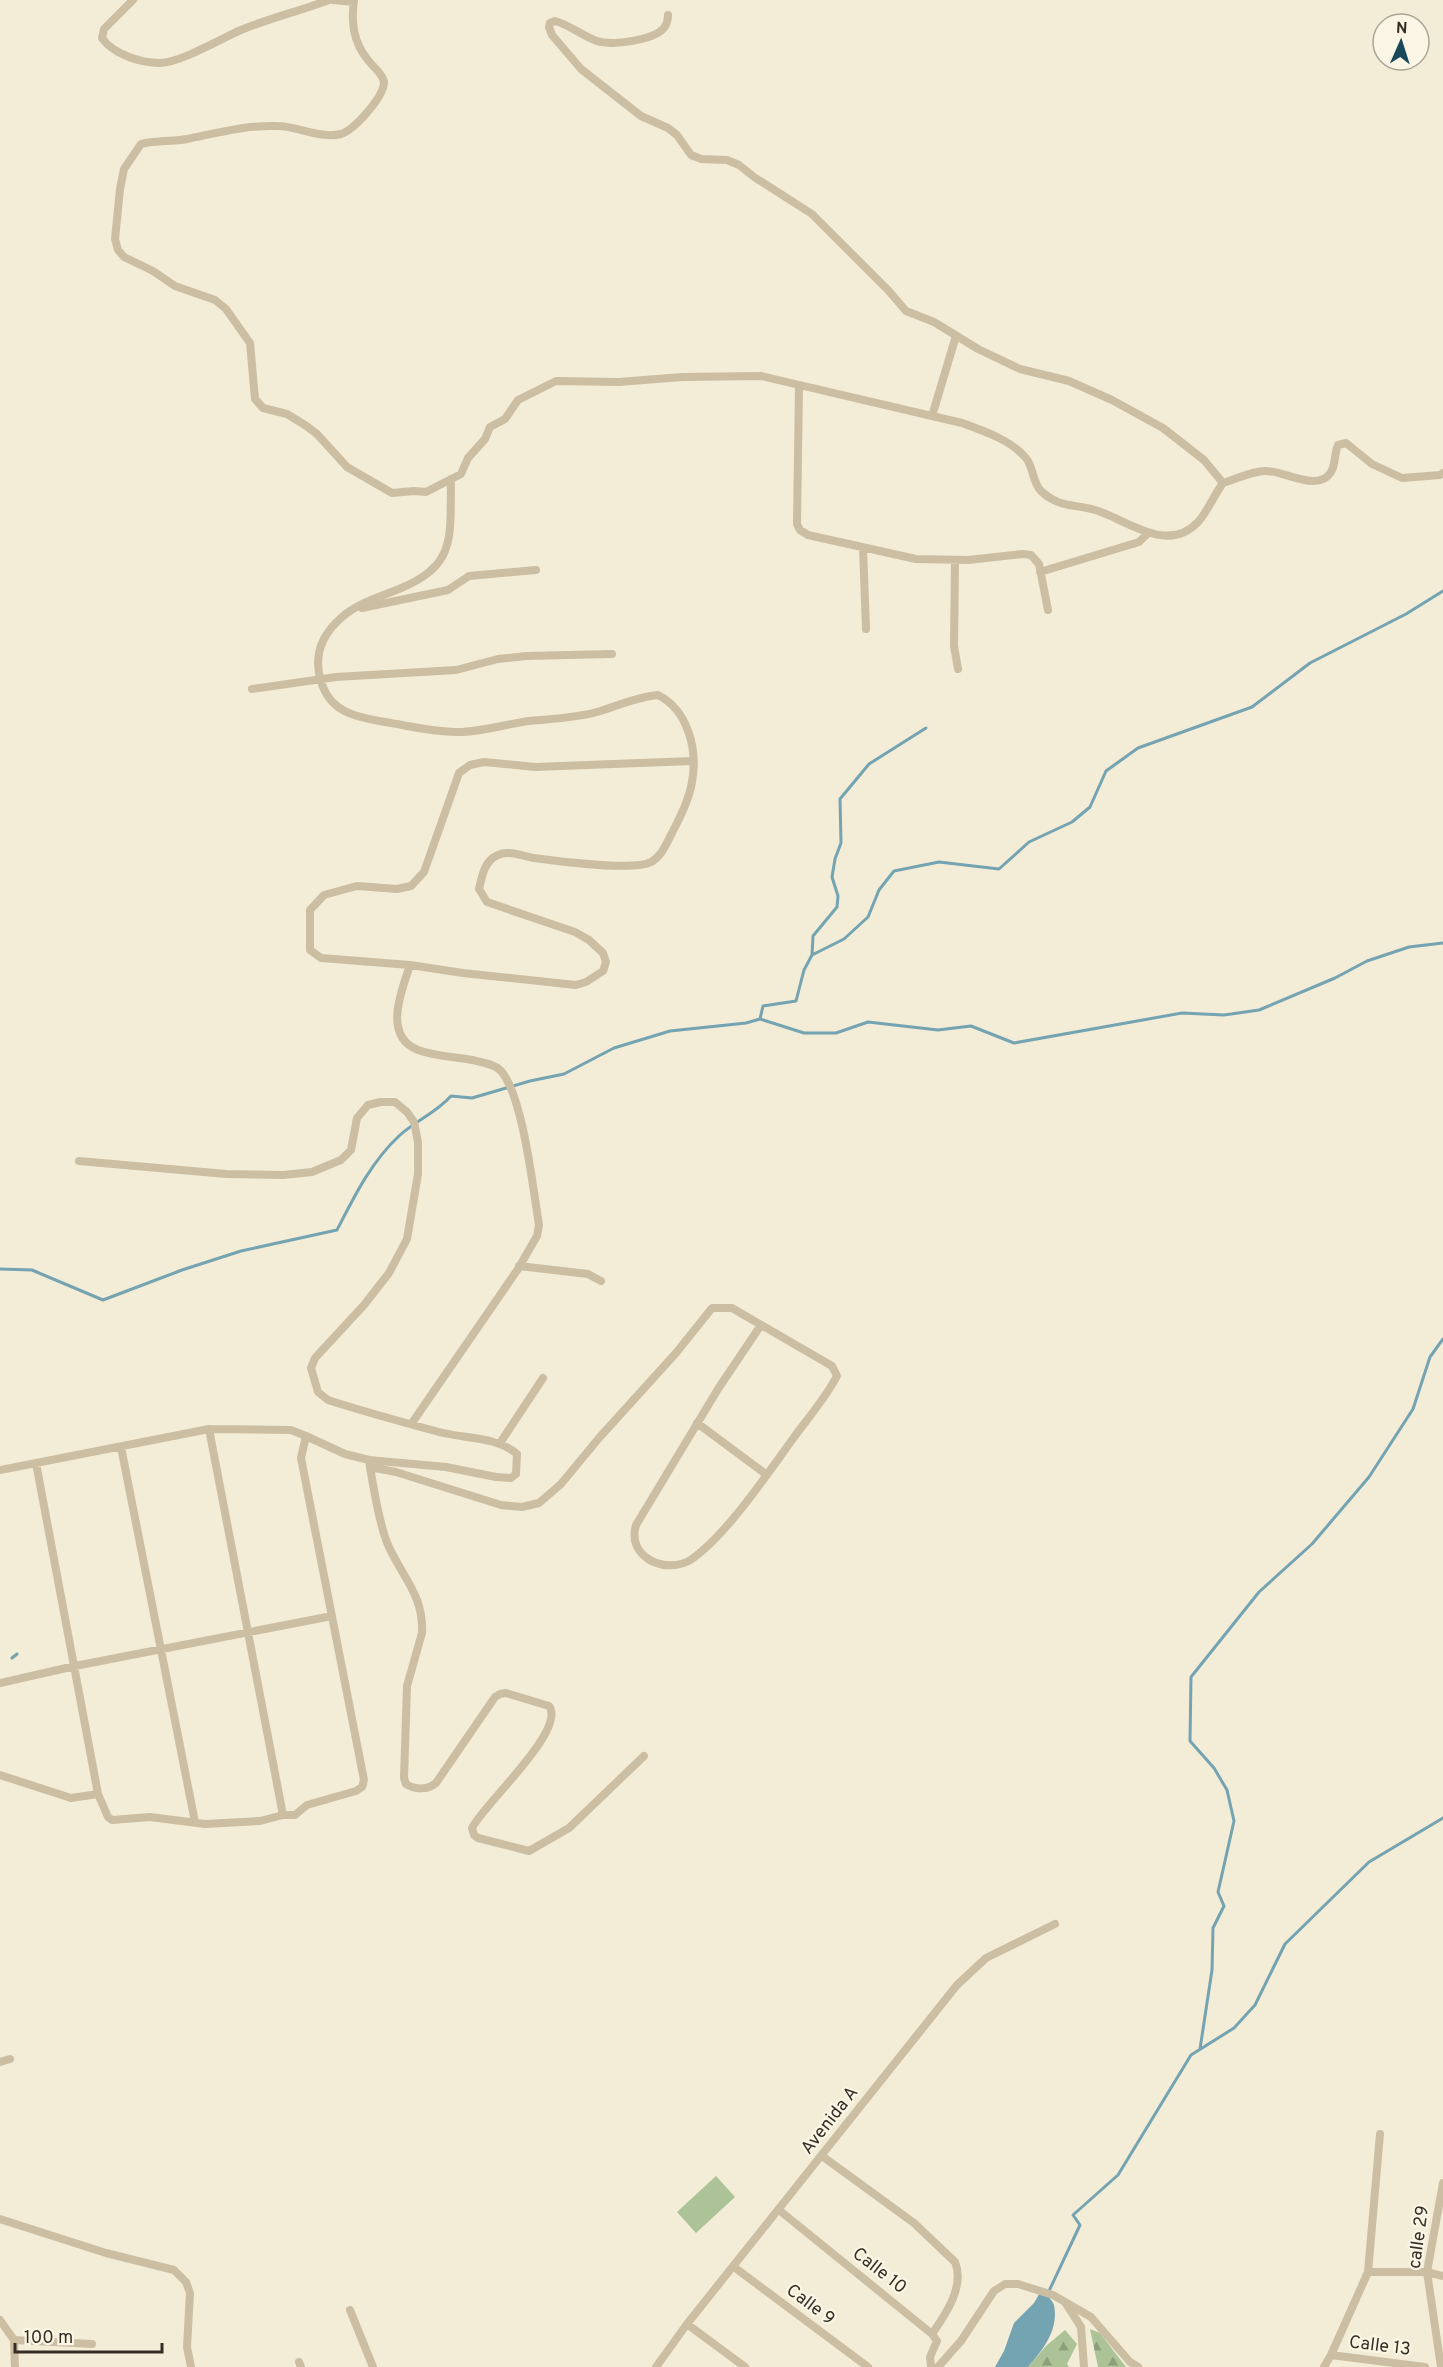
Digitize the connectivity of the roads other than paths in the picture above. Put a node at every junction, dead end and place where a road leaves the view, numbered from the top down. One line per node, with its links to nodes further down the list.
1 (133, 0): 2 (street)
2 (331, 0): 3 (street)
3 (354, 1): 9 (street)
4 (668, 15): 5 (street)
5 (956, 336): 7 (street); 10 (street)
6 (799, 386): 7 (street); 9 (street); 12 (street)
7 (932, 416): 11 (street)
8 (1443, 473): 10 (street)
9 (451, 479): 16 (street)
10 (1223, 483): 11 (street)
11 (1148, 533): 15 (street)
12 (863, 548): 13 (street); 18 (street)
13 (955, 561): 15 (street); 20 (street)
14 (536, 570): 16 (street)
15 (1040, 572): 17 (street)
16 (350, 610): 21 (street)
17 (1048, 610)
18 (866, 629)
19 (612, 654): 21 (street)
20 (958, 669)
21 (320, 680): 22 (street); 23 (street)
22 (252, 689)
23 (692, 760): 24 (street); 24 (street)
24 (410, 964): 26 (street)
25 (79, 1161): 30 (street)
26 (519, 1266): 27 (street); 30 (street)
27 (601, 1281)
28 (761, 1325): 31 (street); 37 (street); 39 (street)
29 (543, 1377): 34 (street)
30 (412, 1423): 34 (street)
31 (697, 1423): 39 (street); 39 (street)
32 (209, 1429): 33 (street); 35 (street); 41 (street)
33 (306, 1437): 37 (street); 40 (street)
34 (500, 1443): 37 (street)
35 (121, 1447): 36 (street); 42 (street)
36 (36, 1463): 38 (street); 43 (street)
37 (369, 1464): 45 (street)
38 (0, 1470)
39 (767, 1474)
40 (332, 1616): 41 (street); 48 (street)
41 (248, 1632): 42 (street); 48 (street)
42 (161, 1649): 43 (street); 49 (street)
43 (75, 1666): 44 (street); 47 (street)
44 (0, 1683)
45 (644, 1756)
46 (0, 1775): 47 (street)
47 (98, 1794): 49 (street)
48 (283, 1815): 49 (street)
49 (195, 1822)
50 (1055, 1924): 54 (street, Avenida A)
51 (10, 2060): 52 (street)
52 (0, 2062)
53 (1380, 2134): 60 (street)
54 (822, 2156): 57 (street, Avenida A); 67 (street)
55 (1443, 2183): 56 (street, calle 29)
56 (1441, 2206): 61 (street, calle 29)
57 (779, 2210): 59 (street, Avenida A); 67 (street, Calle 10)
58 (0, 2219): 74 (street)
59 (734, 2267): 66 (street, Avenida A); 78 (street, Calle 9)
60 (1368, 2272): 61 (street); 70 (street)
61 (1427, 2272): 62 (street); 71 (street, calle 29)
62 (1443, 2276)
63 (1065, 2302): 72 (street); 80 (street); 81 (street)
64 (350, 2310): 75 (street)
65 (0, 2320): 68 (street)
66 (687, 2324): 76 (street, Avenida A); 77 (street)
67 (932, 2334): 79 (street)
68 (14, 2340): 69 (street); 73 (street)
69 (92, 2344)
70 (1331, 2355): 82 (street); 83 (street, Calle 13)
71 (1442, 2362)
72 (1134, 2365)
73 (15, 2367)
74 (191, 2367)
75 (373, 2367)
76 (656, 2367)
77 (745, 2367)
78 (868, 2367)
79 (931, 2367)
80 (938, 2367)
81 (1084, 2367)
82 (1324, 2367)
83 (1425, 2367)

